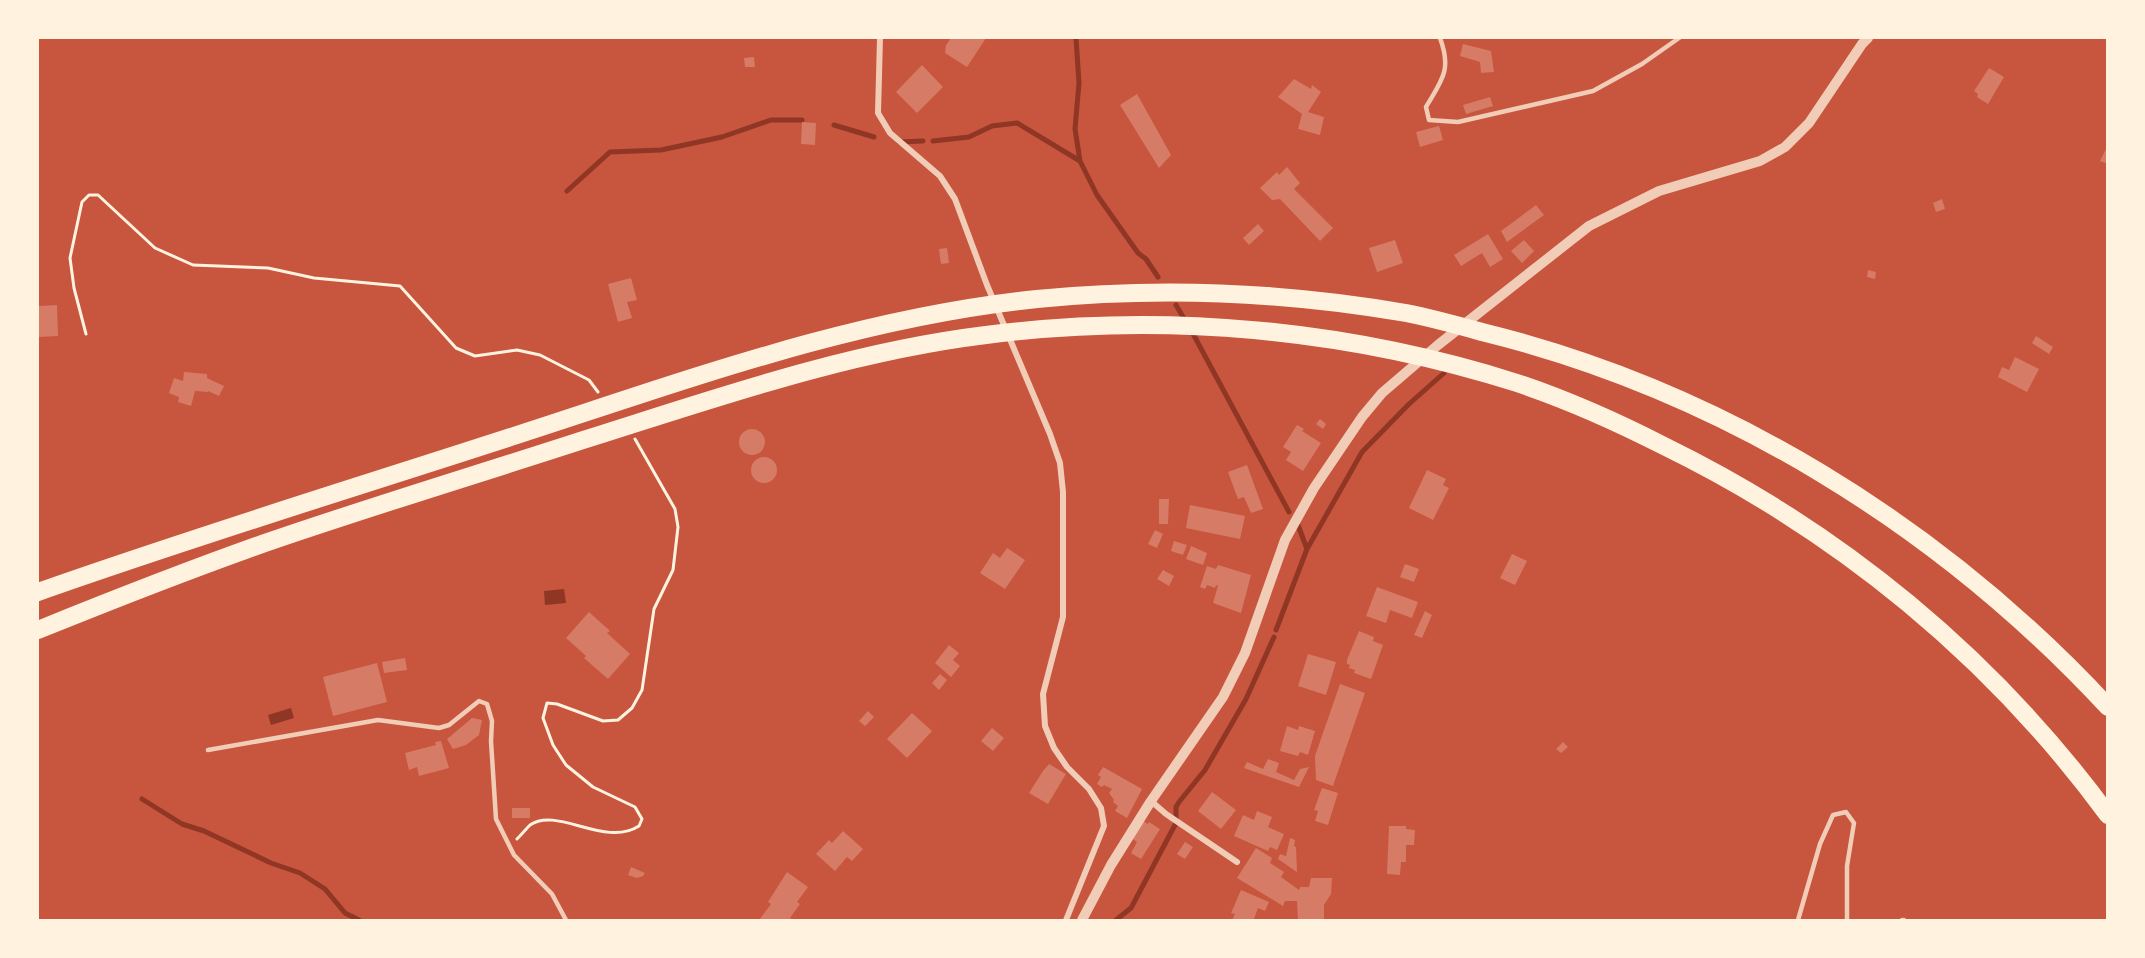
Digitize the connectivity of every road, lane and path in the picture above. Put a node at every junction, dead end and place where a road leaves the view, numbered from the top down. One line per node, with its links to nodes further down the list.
1 (880, 38): 13 (street)
2 (1440, 38): 3 (lane)
3 (1679, 38)
4 (1868, 38): 9 (street)
5 (38, 592): 7 (highway)
6 (38, 630): 10 (highway)
7 (2102, 701)
8 (208, 750): 12 (lane)
9 (1151, 801): 11 (street); 14 (street)
10 (2108, 815)
11 (1237, 862)
12 (566, 921)
13 (1066, 921)
14 (1082, 921)
15 (1798, 921): 16 (lane)
16 (1847, 921)

